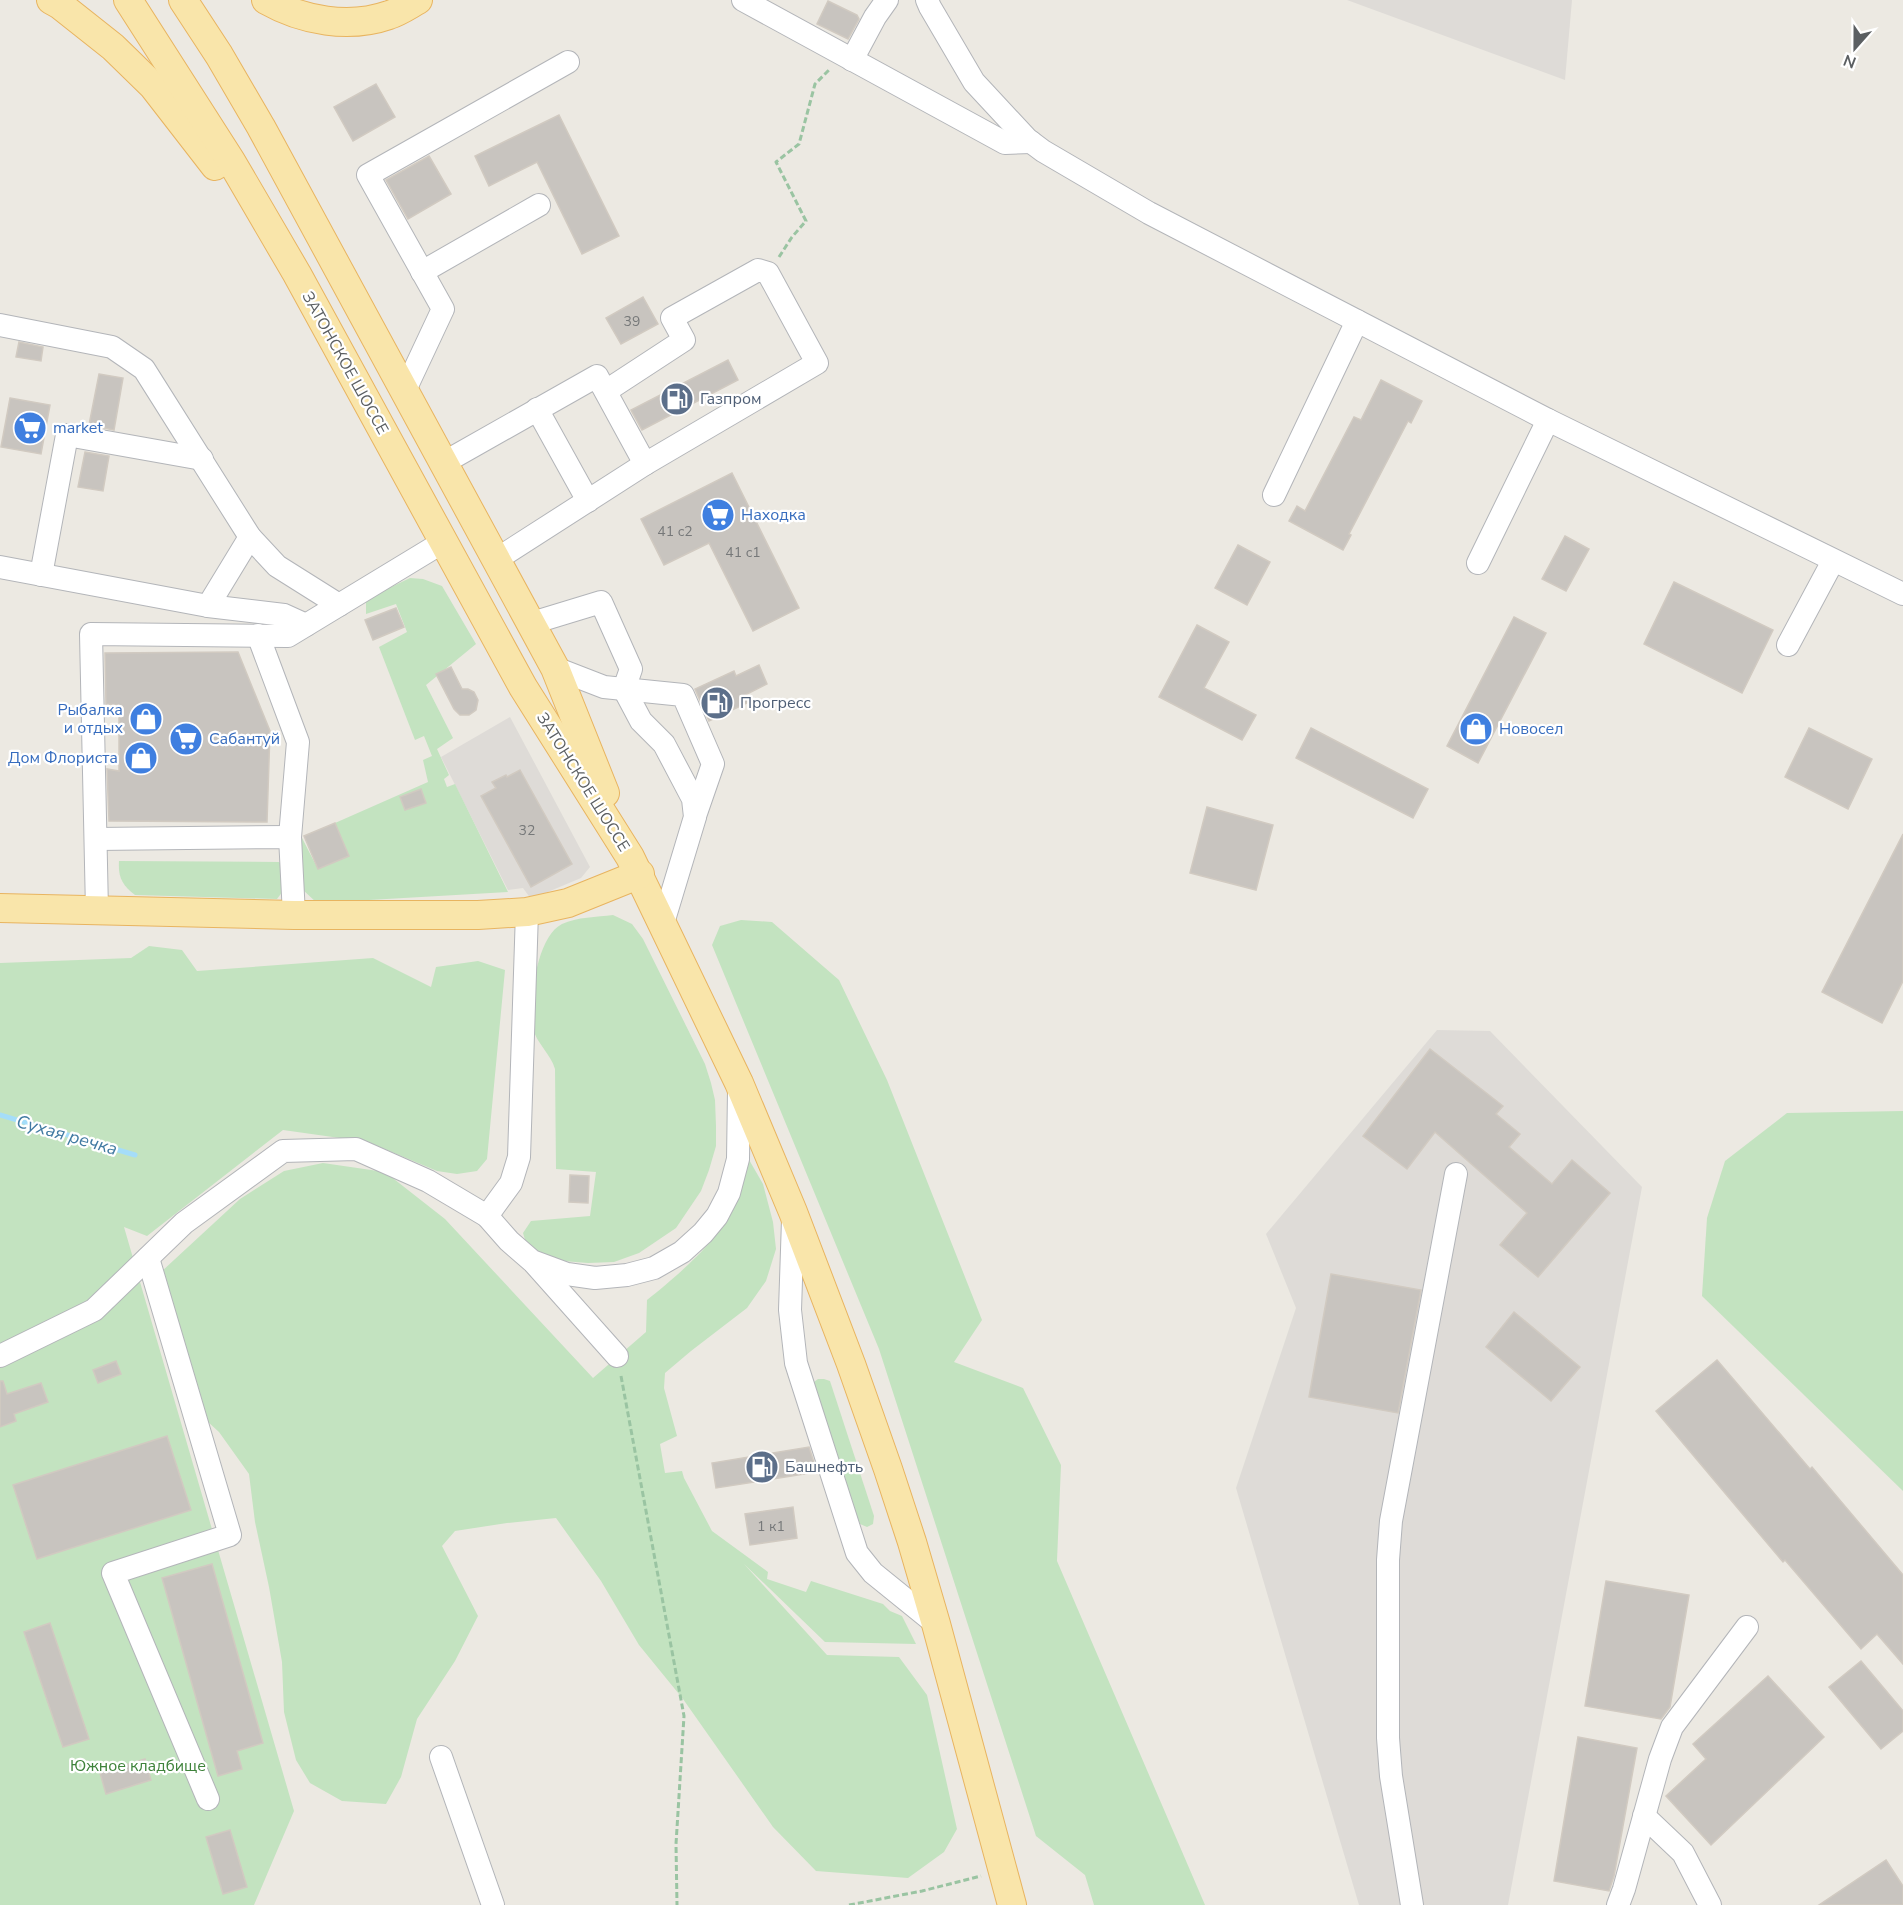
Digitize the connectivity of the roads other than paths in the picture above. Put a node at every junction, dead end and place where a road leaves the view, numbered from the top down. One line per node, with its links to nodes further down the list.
1 (51, 0): 15 (main road)
2 (107, 0): 12 (main road)
3 (128, 0): 12 (main road, ЗАТОНСКОЕ ШОССЕ)
4 (183, 0): 19 (main road, ЗАТОНСКОЕ ШОССЕ)
5 (266, 0): 6 (main road)
6 (418, 0)
7 (743, 0): 10 (street)
8 (886, 0): 10 (street)
9 (927, 0): 13 (street)
10 (849, 58): 13 (street)
11 (568, 62): 16 (street)
12 (178, 75): 15 (main road, ЗАТОНСКОЕ ШОССЕ)
13 (1031, 142): 17 (street)
14 (539, 205): 16 (street)
15 (290, 262): 29 (main road, ЗАТОНСКОЕ ШОССЕ)
16 (422, 272): 19 (street)
17 (1356, 321): 22 (street); 26 (street)
18 (0, 325): 23 (street)
19 (405, 390): 24 (main road, ЗАТОНСКОЕ ШОССЕ)
20 (606, 391): 21 (street); 25 (street); 25 (street)
21 (537, 409): 24 (street); 27 (street)
22 (1548, 420): 31 (street); 32 (street)
23 (202, 459): 28 (street); 34 (street)
24 (445, 462): 30 (main road, ЗАТОНСКОЕ ШОССЕ)
25 (645, 464): 27 (street)
26 (1274, 495)
27 (588, 501): 30 (street)
28 (250, 537): 36 (street); 37 (street)
29 (443, 542): 36 (street); 47 (main road, ЗАТОНСКОЕ ШОССЕ)
30 (497, 559): 38 (main road, ЗАТОНСКОЕ ШОССЕ)
31 (1833, 561): 35 (street); 41 (street)
32 (1478, 563)
33 (0, 567): 34 (street)
34 (41, 575): 37 (street)
35 (1903, 594)
36 (339, 605): 39 (street)
37 (208, 606): 39 (street)
38 (531, 623): 42 (main road, ЗАТОНСКОЕ ШОССЕ); 43 (street)
39 (306, 625): 40 (street)
40 (258, 635): 45 (street); 46 (street)
41 (1788, 645)
42 (555, 668): 43 (street); 47 (main road, ЗАТОНСКОЕ ШОССЕ)
43 (624, 689): 44 (street); 44 (street)
44 (694, 817): 52 (street)
45 (290, 837): 46 (street); 51 (street)
46 (96, 839): 49 (street)
47 (635, 866): 50 (main road); 52 (main road)
48 (0, 908): 49 (main road)
49 (97, 910): 51 (main road)
50 (527, 912): 51 (main road); 56 (street)
51 (294, 915)
52 (663, 922): 53 (main road)
53 (739, 1083): 55 (main road); 58 (street)
54 (1456, 1174): 68 (street)
55 (793, 1212): 61 (main road); 61 (street)
56 (487, 1216): 57 (street); 58 (street)
57 (148, 1258): 59 (street); 64 (street)
58 (532, 1261): 60 (street)
59 (0, 1356)
60 (617, 1356)
61 (936, 1624): 67 (main road)
62 (1747, 1627): 65 (street)
63 (441, 1757): 66 (street)
64 (208, 1799)
65 (1644, 1816): 69 (street); 70 (street)
66 (493, 1905)
67 (1012, 1905)
68 (1412, 1905)
69 (1618, 1905)
70 (1710, 1905)

